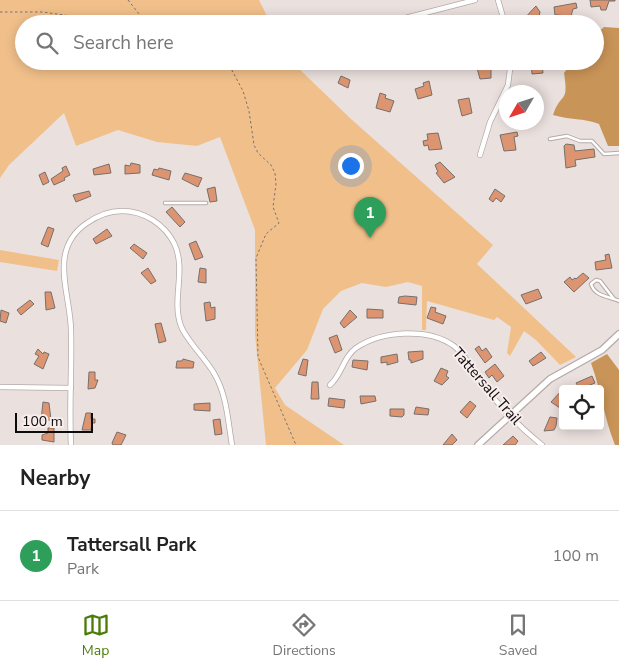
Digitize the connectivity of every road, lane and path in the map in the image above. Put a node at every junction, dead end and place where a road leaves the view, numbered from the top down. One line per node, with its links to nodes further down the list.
1 (128, 0): 6 (path)
2 (475, 0): 7 (street)
3 (498, 0): 8 (street)
4 (0, 12): 5 (path)
5 (64, 15)
6 (140, 15)
7 (427, 15)
8 (502, 15)
9 (232, 70): 25 (path)
10 (510, 70): 13 (street)
11 (550, 139): 12 (lane)
12 (619, 153)
13 (480, 155)
14 (165, 203): 15 (lane)
15 (206, 203)
16 (614, 299): 16 (lane); 17 (lane)
17 (619, 301)
18 (619, 334): 22 (street)
19 (330, 385): 22 (street, Tattersall Trail)
20 (0, 387): 21 (street)
21 (71, 388): 23 (street); 24 (street)
22 (510, 414): 26 (street); 27 (street, Tattersall Trail)
23 (71, 445)
24 (232, 445)
25 (296, 445)
26 (478, 445)
27 (542, 445)

